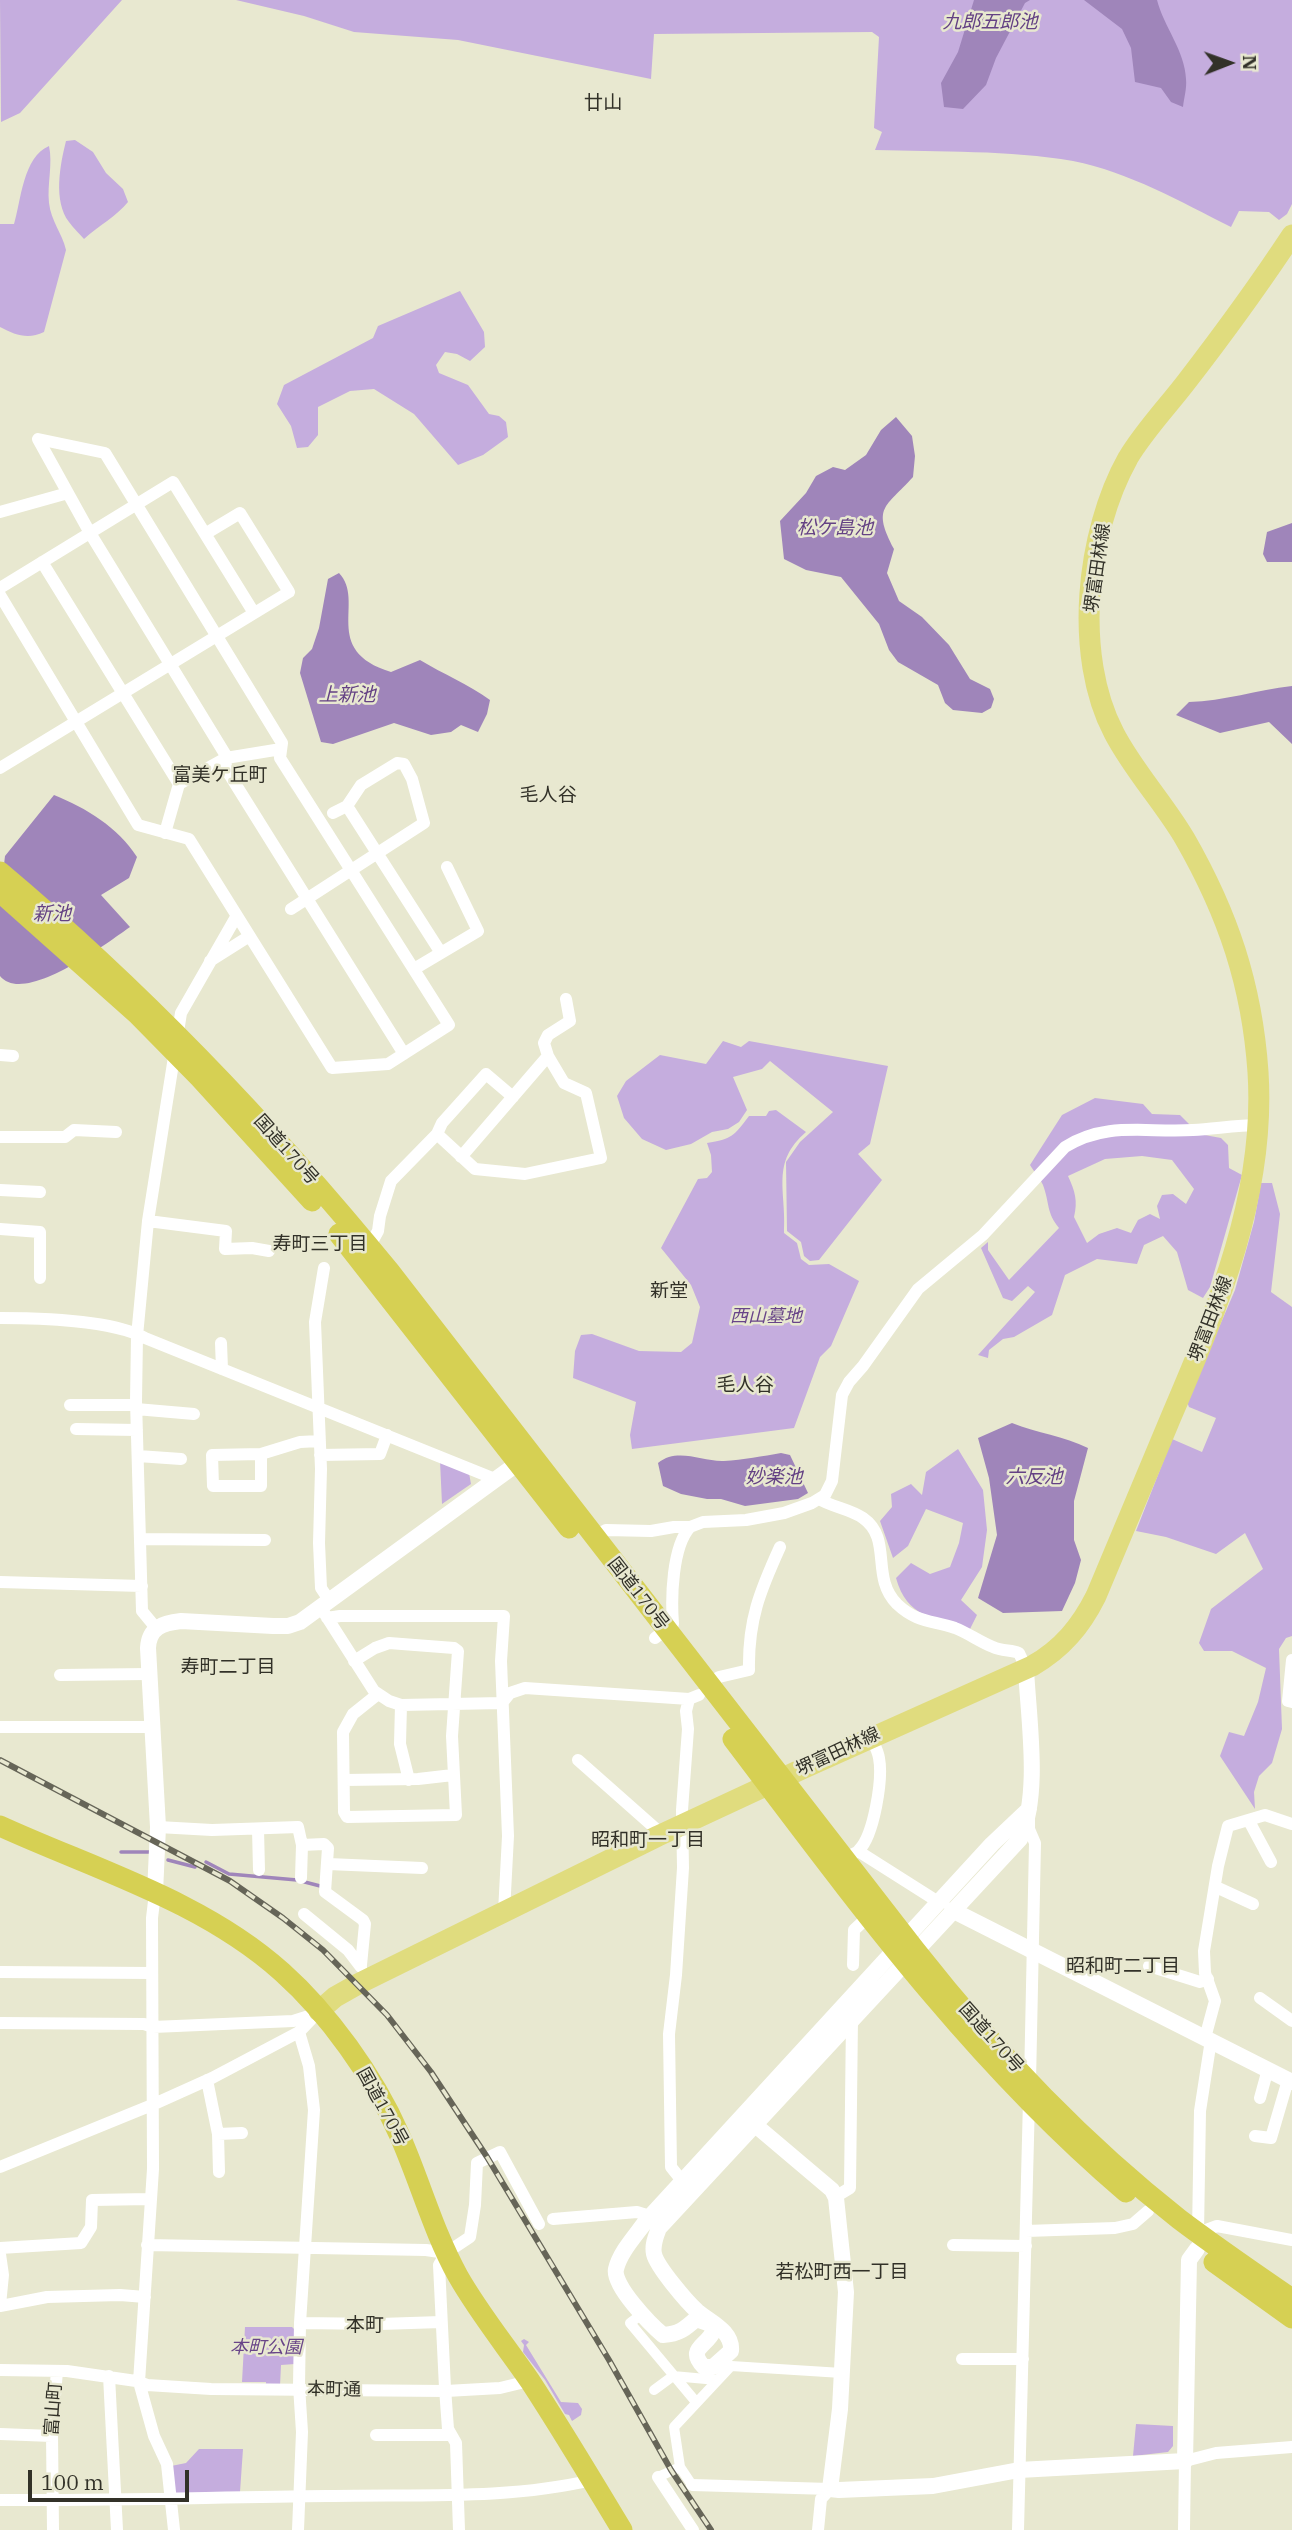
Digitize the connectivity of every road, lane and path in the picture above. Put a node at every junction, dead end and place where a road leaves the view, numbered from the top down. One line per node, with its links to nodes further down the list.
1 (1292, 235): 38 (main road, 堺富田林線)
2 (68, 493): 3 (street); 4 (street); 5 (street)
3 (137, 503): 5 (street); 6 (street); 11 (street)
4 (0, 512)
5 (90, 532): 7 (street); 12 (street)
6 (205, 534): 10 (street); 10 (street)
7 (42, 562): 8 (street); 13 (street)
8 (0, 588)
9 (0, 595): 14 (street)
10 (254, 614): 11 (street)
11 (218, 636): 12 (street); 15 (street)
12 (170, 664): 13 (street); 16 (street)
13 (123, 693): 14 (street); 18 (street)
14 (76, 722): 17 (street); 21 (street)
15 (281, 749): 16 (street); 24 (street)
16 (226, 758): 18 (street); 26 (street)
17 (0, 768)
18 (179, 784): 21 (street)
19 (347, 806): 20 (street); 22 (street); 22 (street)
20 (333, 814)
21 (165, 833): 28 (street)
22 (377, 853): 24 (street); 30 (street)
23 (447, 867): 30 (street)
24 (351, 870): 26 (street); 32 (street)
25 (6, 887): 34 (highway, 国道170号)
26 (307, 898): 27 (street); 35 (street)
27 (291, 909)
28 (236, 917): 29 (street); 31 (street)
29 (248, 937): 31 (street); 35 (street)
30 (441, 953): 32 (street)
31 (207, 963): 34 (street)
32 (414, 969): 35 (street)
33 (566, 999): 36 (street)
34 (176, 1043): 45 (street); 47 (highway, 国道170号)
35 (404, 1054)
36 (548, 1056): 37 (street); 42 (street)
37 (513, 1097): 40 (street); 42 (street)
38 (1258, 1125): 68 (street); 81 (main road, 堺富田林線)
39 (116, 1132): 41 (street)
40 (437, 1134): 42 (street); 47 (street)
41 (0, 1137)
42 (461, 1157)
43 (0, 1190): 44 (street)
44 (40, 1192)
45 (148, 1221): 48 (street); 52 (street)
46 (0, 1229): 50 (street)
47 (361, 1249): 66 (highway, 国道170号)
48 (269, 1251)
49 (324, 1268): 57 (street)
50 (40, 1278)
51 (0, 1318): 52 (street)
52 (137, 1333): 54 (street); 56 (street)
53 (221, 1343): 54 (street)
54 (222, 1369): 57 (street)
55 (70, 1405): 56 (street)
56 (136, 1407): 58 (street); 60 (street)
57 (317, 1407): 61 (street); 62 (street)
58 (194, 1414)
59 (76, 1429): 60 (street)
60 (137, 1430): 64 (street)
61 (387, 1435): 62 (street); 67 (street)
62 (320, 1448): 63 (street); 76 (street)
63 (261, 1454): 63 (street)
64 (138, 1456): 65 (street); 71 (street)
65 (181, 1459)
66 (524, 1459): 67 (street); 70 (highway, 国道170号); 78 (highway, 国道170号)
67 (495, 1479): 76 (street)
68 (818, 1499): 69 (street); 81 (street)
69 (690, 1527): 70 (street); 78 (street)
70 (594, 1537): 78 (highway, 国道170号)
71 (140, 1539): 72 (street); 75 (street)
72 (265, 1540)
73 (780, 1547): 84 (street)
74 (0, 1582): 75 (street)
75 (142, 1586): 77 (street)
76 (325, 1608): 77 (street); 80 (street); 87 (street)
77 (156, 1628): 82 (street)
78 (660, 1634): 84 (highway, 国道170号)
79 (1292, 1660): 86 (street)
80 (354, 1661): 85 (street); 88 (street)
81 (1026, 1668): 92 (main road, 堺富田林線); 98 (street)
82 (149, 1674): 83 (street); 91 (street)
83 (60, 1675)
84 (699, 1693): 87 (street); 97 (highway, 国道170号); 101 (street)
85 (378, 1694): 89 (street); 95 (street)
86 (1292, 1702)
87 (502, 1703): 88 (street); 117 (street)
88 (455, 1704): 89 (street); 94 (street)
89 (401, 1705): 96 (street)
90 (0, 1727): 91 (street)
91 (152, 1727): 103 (street)
92 (871, 1737): 97 (main road, 堺富田林線); 107 (street)
93 (578, 1760): 105 (street)
94 (453, 1775): 95 (street); 96 (street)
95 (344, 1780): 96 (street)
96 (409, 1780)
97 (775, 1781): 101 (main road, 堺富田林線); 107 (highway, 国道170号); 119 (highway, 国道170号)
98 (1029, 1809): 116 (street); 121 (street)
99 (1249, 1821): 100 (street); 108 (street); 113 (street)
100 (1292, 1824)
101 (682, 1825): 105 (main road, 堺富田林線); 148 (street)
102 (0, 1826): 114 (highway, 国道170号)
103 (158, 1826): 104 (street); 114 (street)
104 (258, 1829): 106 (street); 111 (street)
105 (658, 1836): 117 (main road, 堺富田林線)
106 (302, 1845): 109 (street); 112 (street)
107 (851, 1854): 116 (street); 120 (highway, 国道170号)
108 (1271, 1862)
109 (328, 1864): 110 (street); 126 (street)
110 (422, 1868)
111 (259, 1870)
112 (301, 1878)
113 (1216, 1886): 115 (street); 127 (street)
114 (155, 1893): 125 (street); 129 (highway, 国道170号)
115 (1253, 1904)
116 (946, 1906): 120 (street); 121 (street)
117 (504, 1912): 126 (main road, 堺富田林線)
118 (304, 1913): 126 (street)
119 (869, 1916): 120 (highway, 国道170号); 122 (street)
120 (905, 1950): 130 (street); 139 (highway, 国道170号); 148 (street)
121 (1033, 1951): 135 (street); 139 (street)
122 (853, 1965)
123 (1149, 1966): 127 (street)
124 (0, 1972): 125 (street)
125 (152, 1973): 133 (street)
126 (364, 1973): 129 (main road, 堺富田林線)
127 (1208, 1979): 135 (street)
128 (1260, 1998): 131 (street)
129 (319, 2011): 133 (street); 134 (street); 163 (highway, 国道170号)
130 (852, 2018): 142 (street); 149 (street)
131 (1292, 2021)
132 (0, 2023): 133 (street)
133 (152, 2027): 141 (street)
134 (299, 2032): 137 (street); 162 (street)
135 (1208, 2039): 136 (street); 157 (street)
136 (1268, 2069): 138 (street); 140 (street)
137 (207, 2080): 141 (street); 144 (street)
138 (1290, 2081): 145 (street)
139 (1030, 2091): 151 (highway, 国道170号); 155 (street); 157 (highway, 国道170号)
140 (1260, 2098)
141 (152, 2105): 146 (street); 150 (street)
142 (754, 2124): 149 (street); 169 (street)
143 (242, 2133): 144 (street)
144 (218, 2134): 147 (street)
145 (1255, 2136)
146 (0, 2167)
147 (219, 2172)
148 (683, 2182): 152 (street)
149 (835, 2197): 178 (street)
150 (149, 2199): 158 (street); 161 (street)
151 (1148, 2211): 155 (street); 157 (highway, 国道170号)
152 (650, 2216): 153 (street); 168 (street)
153 (553, 2219)
154 (539, 2224): 163 (street)
155 (1026, 2231): 160 (street)
156 (1292, 2239): 157 (street)
157 (1197, 2241): 166 (highway, 国道170号); 170 (highway, 国道170号); 194 (street)
158 (147, 2245): 162 (street); 165 (street)
159 (953, 2245): 160 (street)
160 (1026, 2246): 174 (street)
161 (0, 2248)
162 (305, 2248): 163 (street); 172 (street)
163 (446, 2253): 171 (street); 183 (highway, 国道170号)
164 (0, 2254): 167 (street)
165 (145, 2297): 167 (street); 184 (street)
166 (1292, 2299)
167 (0, 2305)
168 (642, 2314): 169 (street); 180 (street)
169 (696, 2315): 175 (street); 175 (street)
170 (1292, 2318)
171 (441, 2322): 172 (street); 187 (street)
172 (300, 2323): 185 (street)
173 (962, 2359): 174 (street)
174 (1023, 2359): 196 (street)
175 (702, 2365): 181 (street)
176 (0, 2370): 177 (street, 本町通)
177 (57, 2371): 179 (street, 本町通); 192 (street, 富山町)
178 (842, 2372): 182 (street); 200 (street)
179 (109, 2376): 184 (street, 本町通); 204 (street)
180 (673, 2376): 181 (street); 186 (street); 188 (street)
181 (688, 2377): 182 (street)
182 (717, 2380): 188 (street)
183 (529, 2381): 187 (street, 本町通); 198 (highway, 国道170号)
184 (139, 2382): 185 (street, 本町通); 205 (street)
185 (300, 2390): 187 (street, 本町通); 202 (street)
186 (654, 2390)
187 (446, 2391): 191 (street)
188 (696, 2402): 195 (street)
189 (0, 2434): 192 (street)
190 (376, 2435): 191 (street)
191 (451, 2435): 201 (street)
192 (52, 2436): 206 (street, 富山町)
193 (1292, 2447): 194 (street)
194 (1185, 2461): 196 (street); 216 (street)
195 (680, 2467): 197 (street); 199 (street)
196 (1019, 2470): 200 (street); 215 (street)
197 (658, 2477): 213 (street)
198 (592, 2480): 201 (street); 212 (highway, 国道170号)
199 (692, 2484): 200 (street)
200 (830, 2489): 214 (street)
201 (457, 2495): 202 (street); 211 (street)
202 (301, 2496): 205 (street); 210 (street)
203 (0, 2500): 206 (street)
204 (116, 2500): 205 (street); 206 (street); 208 (street)
205 (171, 2500): 209 (street)
206 (53, 2501): 207 (street, 富山町)
207 (53, 2530)
208 (117, 2530)
209 (174, 2530)
210 (299, 2530)
211 (459, 2530)
212 (622, 2530)
213 (693, 2530)
214 (818, 2530)
215 (1018, 2530)
216 (1184, 2530)

